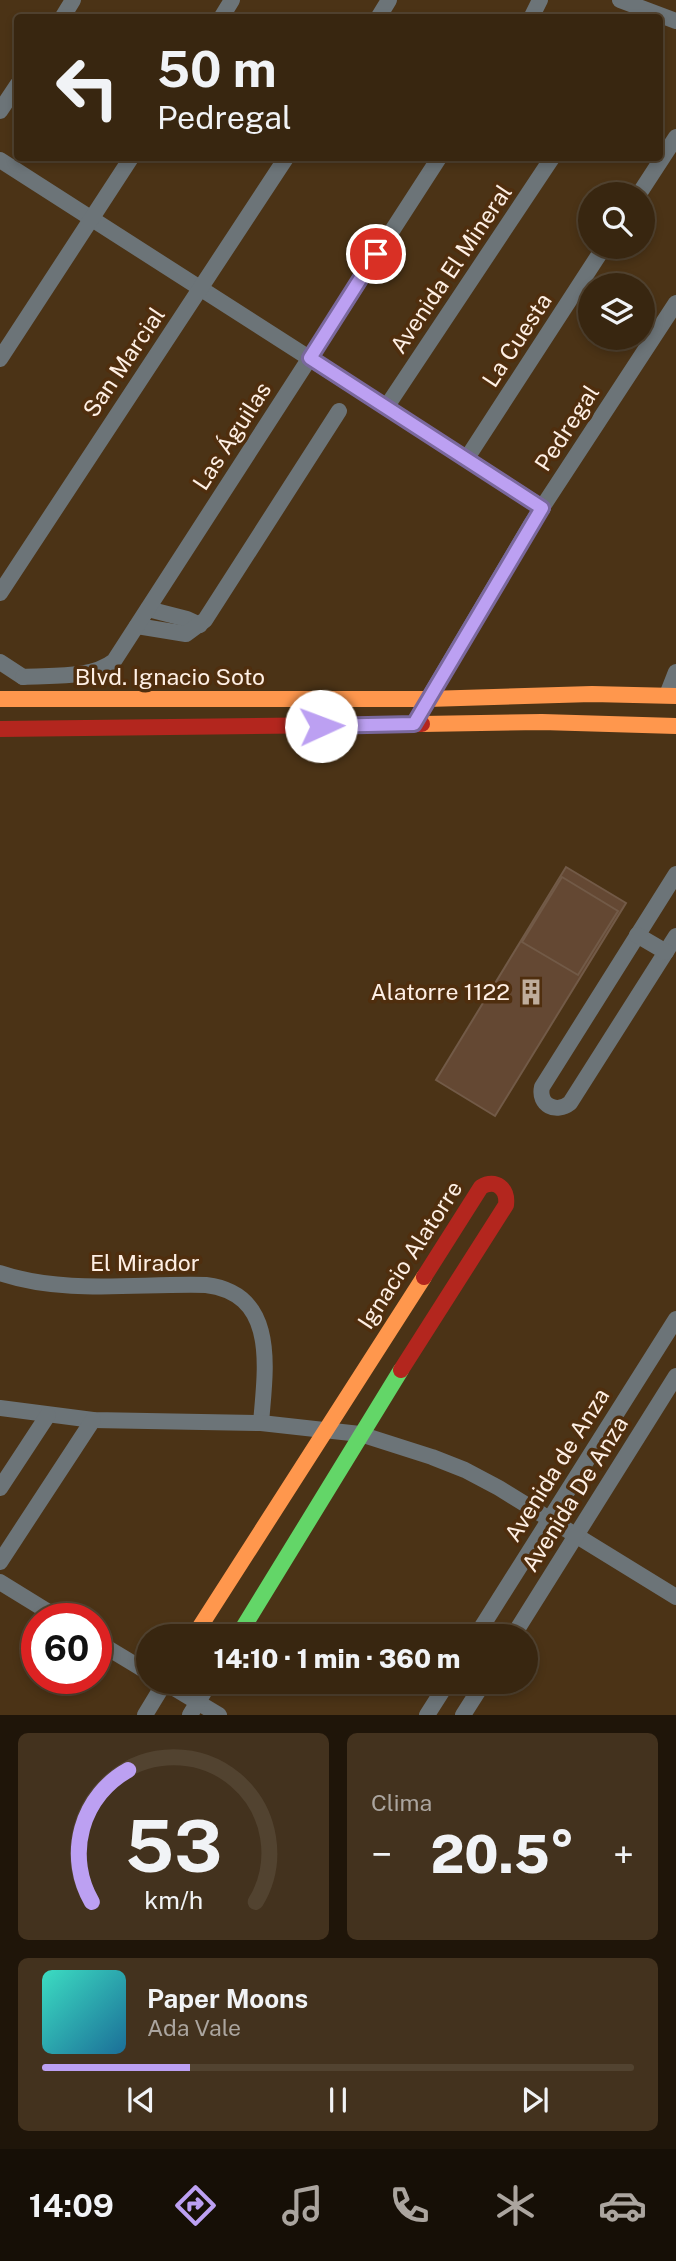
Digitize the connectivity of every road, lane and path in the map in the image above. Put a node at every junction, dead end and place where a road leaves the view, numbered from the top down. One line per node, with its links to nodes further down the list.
1 (620, 0): 2 (street)
2 (645, 13)
3 (14, 91): 4 (street)
4 (0, 111)
5 (676, 137): 6 (street)
6 (663, 157)
7 (0, 160): 14 (street)
8 (129, 161): 14 (street)
9 (284, 161): 16 (street, San Marcial)
10 (437, 161): 18 (street, Las Águilas)
11 (550, 161): 20 (street, Avenida El Mineral)
12 (660, 161): 13 (street)
13 (647, 182)
14 (92, 219): 16 (street); 19 (street)
15 (596, 259): 22 (street, La Cuesta)
16 (201, 288): 18 (street); 24 (street, San Marcial)
17 (675, 306): 23 (street, Pedregal)
18 (310, 358): 20 (street); 25 (street, Las Águilas)
19 (0, 359)
20 (387, 406): 22 (street)
21 (339, 411): 26 (street)
22 (467, 458): 23 (street)
23 (542, 508): 34 (street, Pedregal)
24 (0, 593)
25 (148, 609): 26 (street); 27 (street, Las Águilas)
26 (200, 625): 27 (street)
27 (137, 626): 30 (street, Las Águilas)
28 (0, 662): 30 (street)
29 (676, 672): 31 (street)
30 (23, 677): 33 (street)
31 (671, 696): 34 (main road, Blvd. Ignacio Soto)
32 (0, 699): 33 (main road, Blvd. Ignacio Soto)
33 (22, 699): 34 (main road, Blvd. Ignacio Soto); 38 (street)
34 (428, 699): 35 (street, Pedregal)
35 (414, 724): 36 (main road); 38 (main road)
36 (676, 726)
37 (0, 729): 38 (main road)
38 (22, 729)
39 (676, 874): 40 (street)
40 (637, 935): 42 (street); 42 (street)
41 (676, 936): 42 (street)
42 (666, 952)
43 (0, 1273): 49 (street, El Mirador)
44 (676, 1319): 53 (street, Avenida de Anza)
45 (676, 1376): 54 (street, Avenida De Anza)
46 (0, 1408): 47 (street)
47 (48, 1415): 48 (street); 52 (street)
48 (93, 1419): 49 (street); 55 (street)
49 (261, 1423): 50 (street)
50 (325, 1429): 51 (street); 51 (main road, Ignacio Alatorre); 59 (main road, Ignacio Alatorre)
51 (360, 1434): 53 (street); 60 (main road, Ignacio Alatorre)
52 (0, 1488)
53 (550, 1519): 54 (street); 61 (street, Avenida de Anza)
54 (576, 1535): 57 (street); 62 (street, Avenida De Anza)
55 (0, 1562)
56 (0, 1582): 58 (street)
57 (676, 1597)
58 (35, 1603)
59 (202, 1624)
60 (245, 1624)
61 (484, 1624)
62 (520, 1624)
63 (112, 1651): 64 (street)
64 (136, 1665)
65 (157, 1694): 71 (street)
66 (177, 1694): 70 (street)
67 (202, 1694): 70 (street)
68 (440, 1694): 73 (street)
69 (476, 1694): 74 (street)
70 (193, 1709): 72 (street)
71 (145, 1715)
72 (219, 1715)
73 (427, 1715)
74 (463, 1715)

